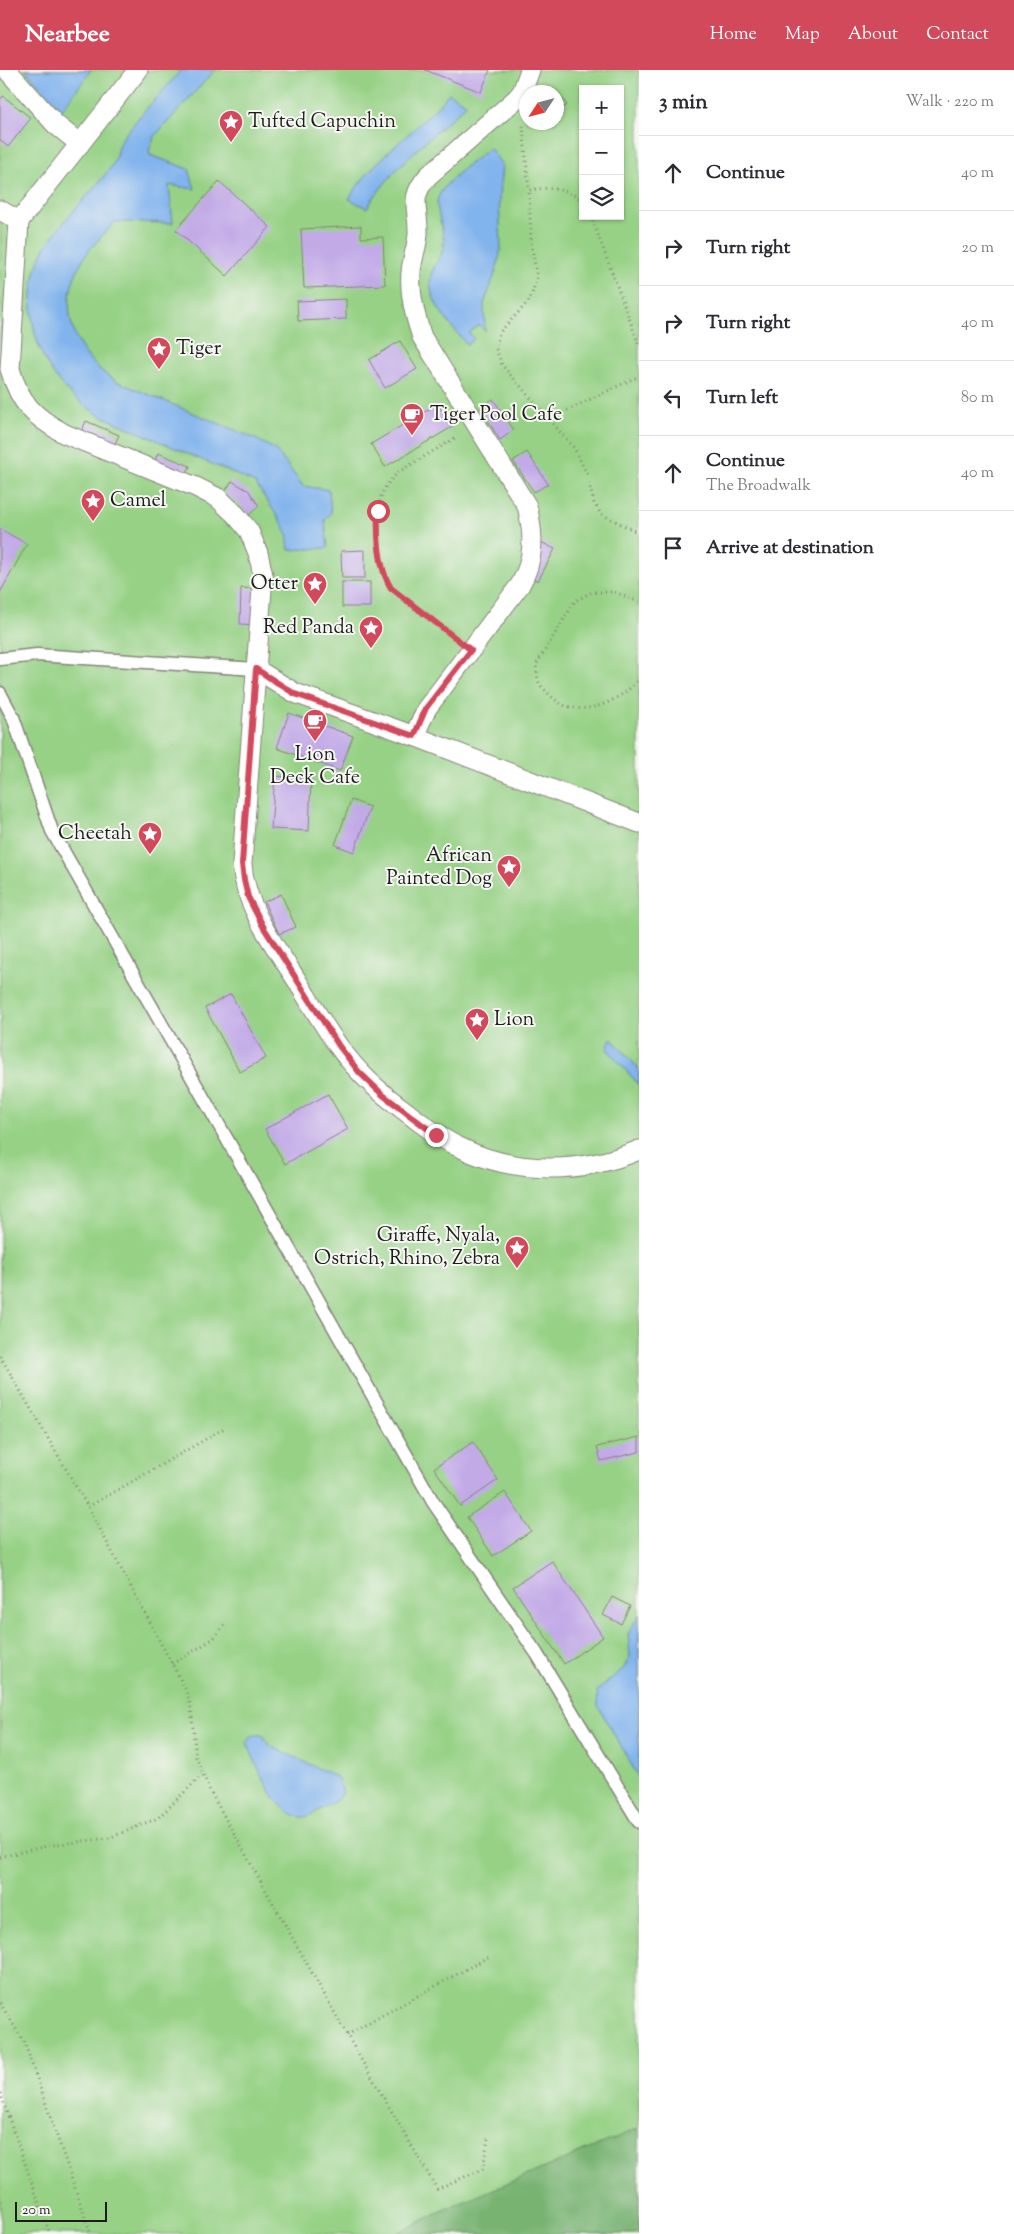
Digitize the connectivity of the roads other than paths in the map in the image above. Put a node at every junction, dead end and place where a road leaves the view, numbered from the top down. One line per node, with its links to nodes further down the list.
1 (7, 70): 4 (street)
2 (138, 70): 4 (street)
3 (530, 70): 10 (street)
4 (80, 144): 6 (street)
5 (0, 210): 6 (street)
6 (19, 221): 8 (street)
7 (0, 659): 8 (lane)
8 (256, 669): 10 (street); 12 (street)
9 (0, 693): 13 (lane)
10 (414, 736): 11 (street)
11 (639, 823)
12 (639, 1150)
13 (639, 1822)

